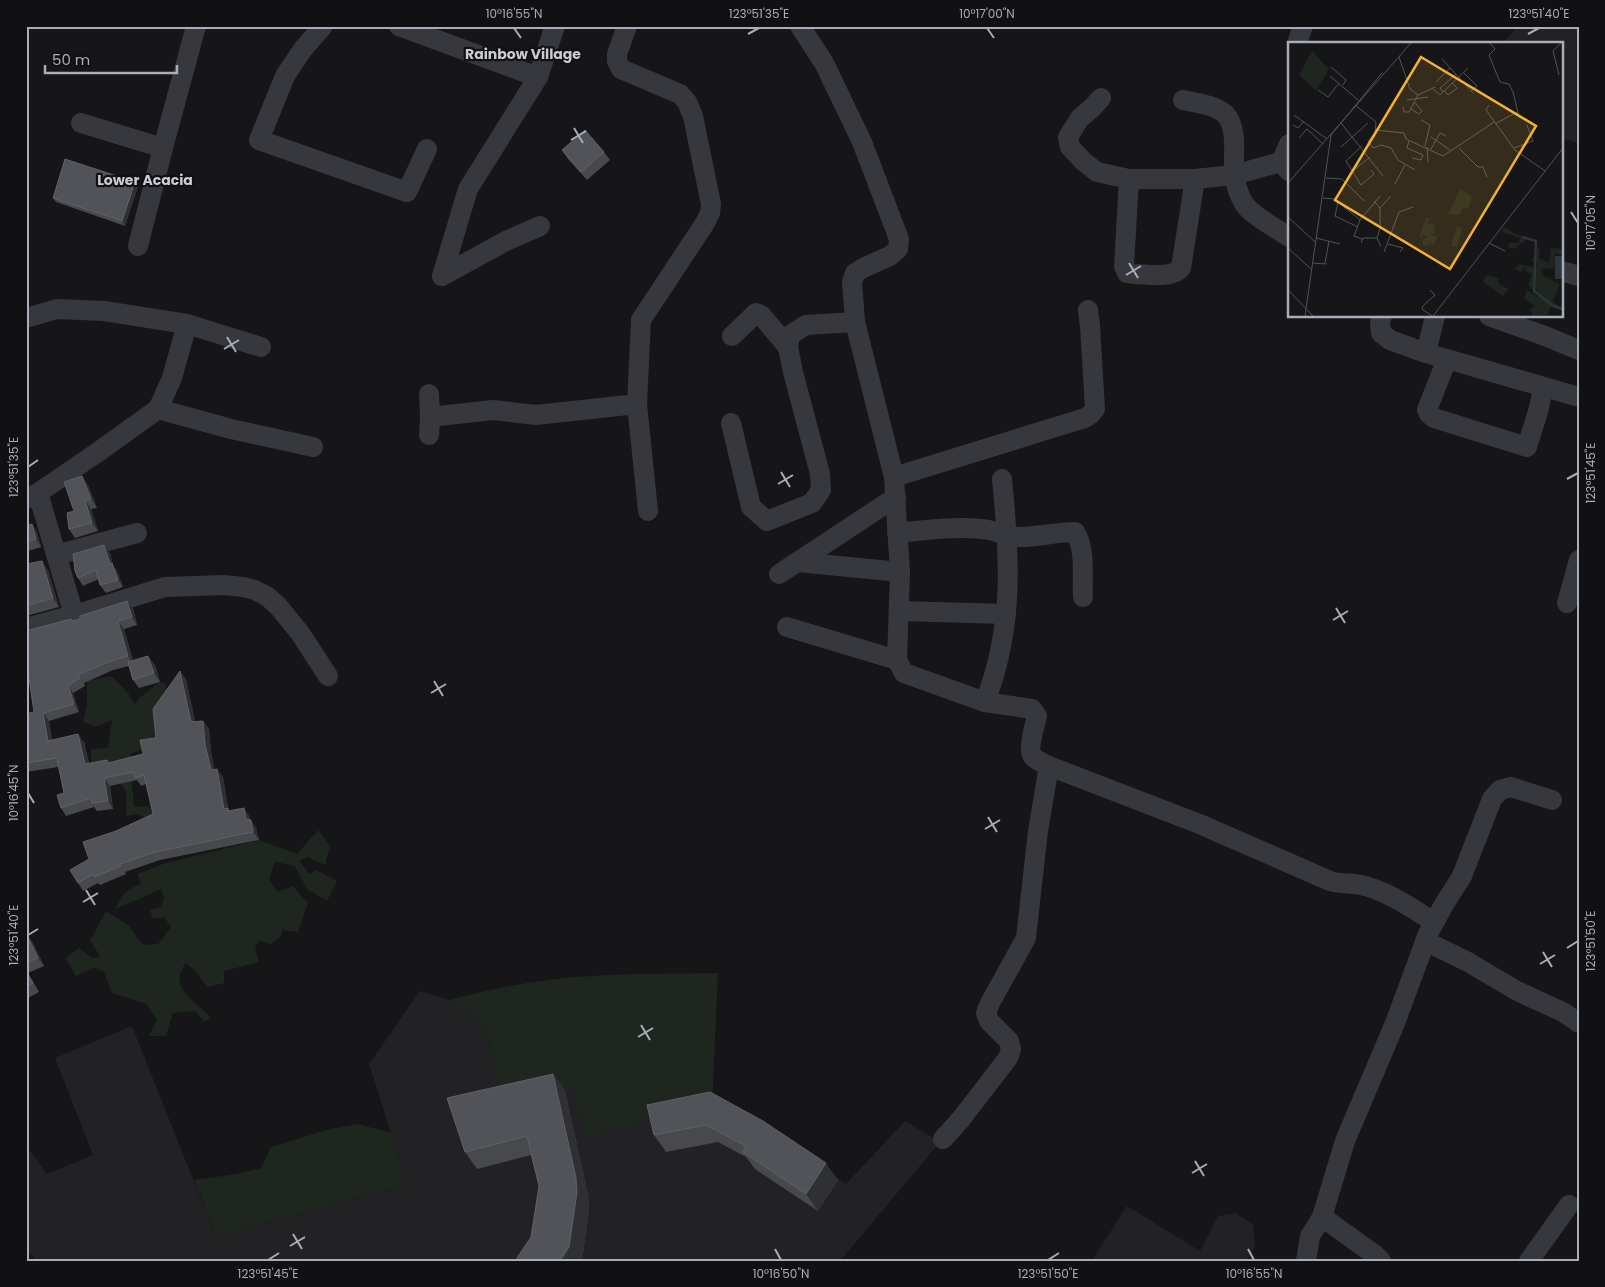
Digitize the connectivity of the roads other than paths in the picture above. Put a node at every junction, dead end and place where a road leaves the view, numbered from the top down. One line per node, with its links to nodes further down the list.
1 (196, 26): 13 (street)
2 (324, 26): 14 (street)
3 (399, 26): 9 (street)
4 (555, 26): 9 (street)
5 (628, 26): 40 (street)
6 (800, 26): 29 (street)
7 (1303, 26): 8 (street)
8 (1298, 42)
9 (538, 77): 19 (street)
10 (1101, 98): 17 (street)
11 (1183, 100): 16 (street)
12 (81, 123): 13 (street)
13 (163, 148): 21 (street)
14 (427, 149)
15 (1286, 159): 16 (street)
16 (1234, 175): 18 (street); 20 (street)
17 (1129, 179): 18 (street); 18 (street)
18 (1194, 179)
19 (540, 226)
20 (1288, 236)
21 (138, 246)
22 (1562, 271): 23 (street)
23 (1579, 276)
24 (1088, 310): 44 (street)
25 (26, 318): 30 (street)
26 (1381, 318): 35 (street)
27 (1435, 318): 35 (street)
28 (1494, 318): 34 (street)
29 (855, 322): 32 (street); 44 (street)
30 (187, 324): 33 (street); 41 (street)
31 (732, 336): 32 (street)
32 (788, 347): 42 (street)
33 (261, 348)
34 (1579, 350)
35 (1426, 353): 36 (street)
36 (1448, 359): 37 (street); 37 (street)
37 (1543, 387): 39 (street)
38 (429, 394): 40 (street)
39 (1579, 397)
40 (637, 404): 48 (street)
41 (158, 409): 43 (street); 46 (street)
42 (731, 422)
43 (313, 447)
44 (894, 477): 47 (street)
45 (1002, 479): 51 (street)
46 (32, 496): 52 (street)
47 (896, 497): 50 (street); 54 (street)
48 (648, 511)
49 (138, 533): 52 (street)
50 (897, 534): 51 (street); 55 (street)
51 (1008, 535): 58 (street); 61 (street)
52 (56, 555): 62 (street)
53 (1579, 560): 57 (street)
54 (798, 562): 55 (street); 56 (street)
55 (900, 572): 60 (street)
56 (779, 574)
57 (1576, 582): 59 (street)
58 (1083, 597)
59 (1567, 603)
60 (899, 611): 61 (street); 65 (street)
61 (1006, 614): 67 (street)
62 (74, 616): 64 (street); 66 (street)
63 (787, 627): 65 (street)
64 (26, 628)
65 (897, 660): 67 (street)
66 (328, 676)
67 (985, 702): 68 (street)
68 (1049, 766): 70 (street); 73 (street)
69 (1552, 800): 70 (street)
70 (1434, 922): 71 (street)
71 (1425, 941): 72 (street); 75 (street)
72 (1579, 1023)
73 (943, 1139)
74 (1569, 1205): 78 (street)
75 (1322, 1217): 76 (street); 77 (street)
76 (1306, 1261)
77 (1381, 1261)
78 (1529, 1261)

